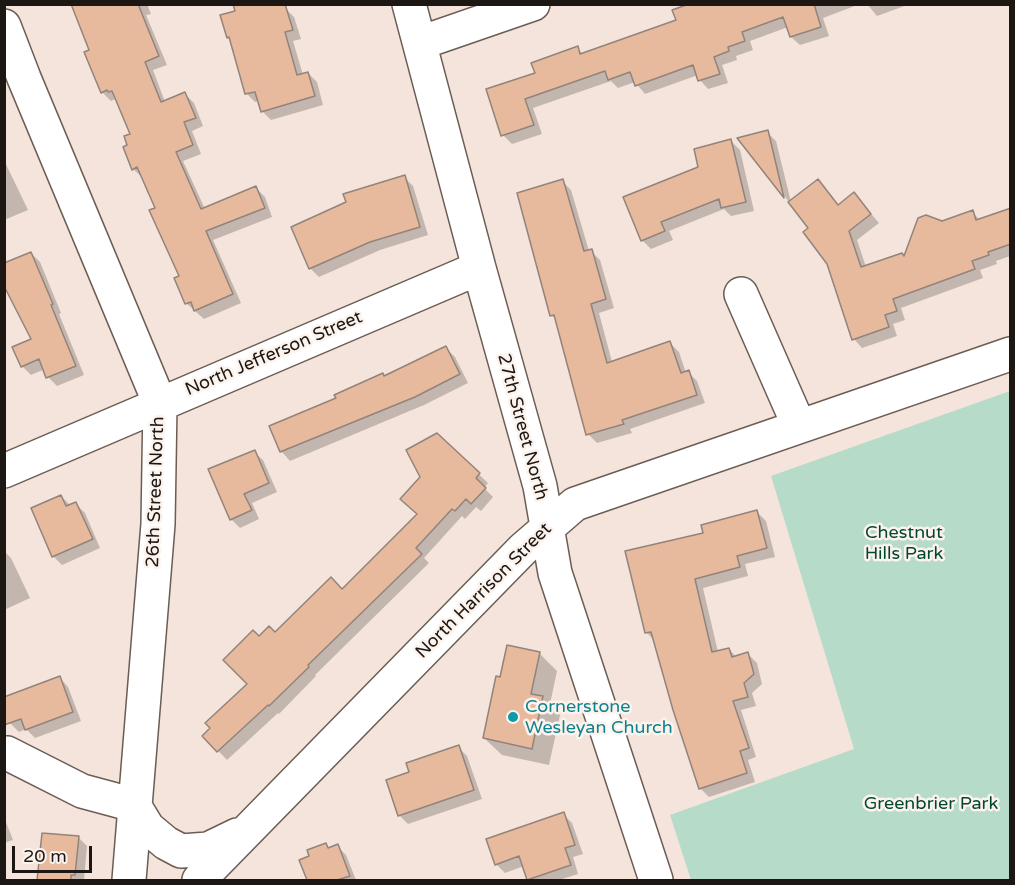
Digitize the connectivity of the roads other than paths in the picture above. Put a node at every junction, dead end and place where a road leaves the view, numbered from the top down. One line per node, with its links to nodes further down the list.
1 (409, 4): 4 (street, 27th Street North)
2 (533, 4): 4 (street)
3 (4, 26): 5 (street, 26th Street North)
4 (420, 43): 6 (street, 27th Street North)
5 (14, 82): 9 (street, 26th Street North)
6 (479, 268): 9 (street, North Jefferson Street); 12 (street, 27th Street North)
7 (741, 294): 10 (street)
8 (1011, 354): 10 (street, North Harrison Street)
9 (160, 404): 11 (street, North Jefferson Street); 14 (street, 26th Street North)
10 (799, 426): 12 (street, North Harrison Street)
11 (4, 471)
12 (547, 528): 15 (street, North Harrison Street); 18 (street, 27th Street North)
13 (7, 753): 14 (street)
14 (134, 805): 15 (street); 16 (street, 26th Street North)
15 (250, 829): 17 (street, North Harrison Street)
16 (129, 880)
17 (199, 880)
18 (656, 880)

